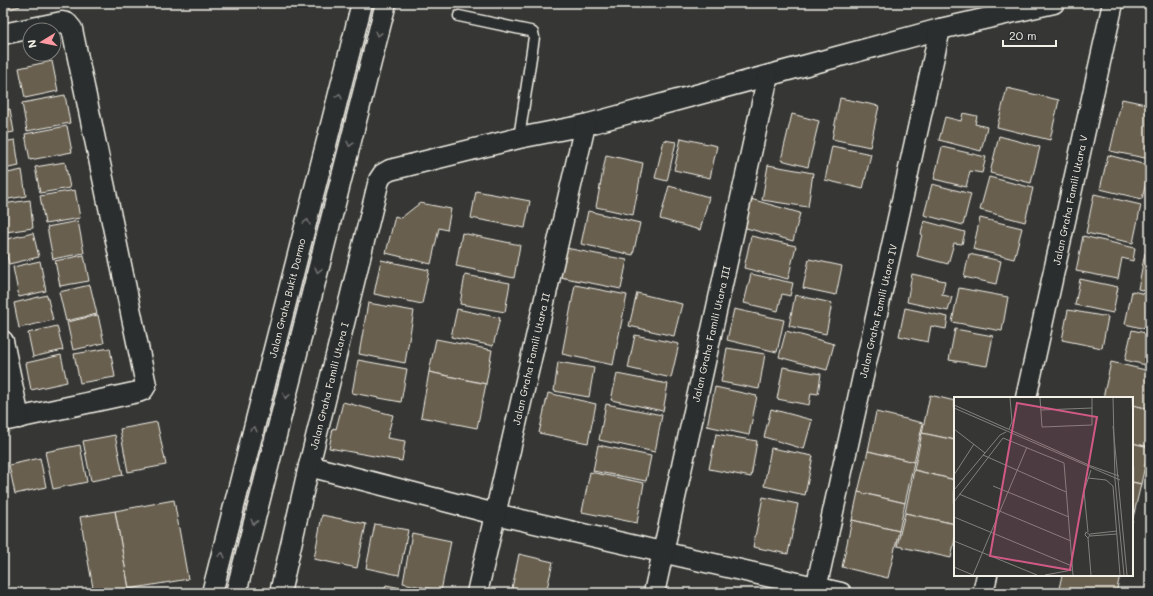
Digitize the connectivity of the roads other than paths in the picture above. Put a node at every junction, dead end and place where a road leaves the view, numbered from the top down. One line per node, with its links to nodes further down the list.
1 (362, 3): 19 (street, Jalan Graha Bukit Darmo, one-way to 1)
2 (386, 3): 20 (street, one-way to 20)
3 (1054, 3): 6 (street)
4 (1113, 3): 12 (street, Jalan Graha Famili Utara V)
5 (459, 16): 10 (lane)
6 (940, 29): 8 (street); 18 (street, Jalan Graha Famili Utara IV)
7 (3, 34): 13 (street)
8 (768, 76): 9 (street); 16 (street, Jalan Graha Famili Utara III)
9 (585, 125): 10 (street); 15 (street, Jalan Graha Famili Utara II)
10 (519, 138): 14 (street, Jalan Graha Famili Utara I)
11 (3, 341): 13 (street)
12 (1026, 397)
13 (11, 420)
14 (309, 466): 15 (street); 21 (street, Jalan Graha Famili Utara I)
15 (495, 514): 16 (street); 22 (street, Jalan Graha Famili Utara II)
16 (662, 553): 18 (street); 23 (street, Jalan Graha Famili Utara III)
17 (987, 576): 25 (street)
18 (816, 590): 24 (street)
19 (212, 593)
20 (236, 593)
21 (280, 593)
22 (477, 593)
23 (654, 593)
24 (841, 593)
25 (983, 593)

